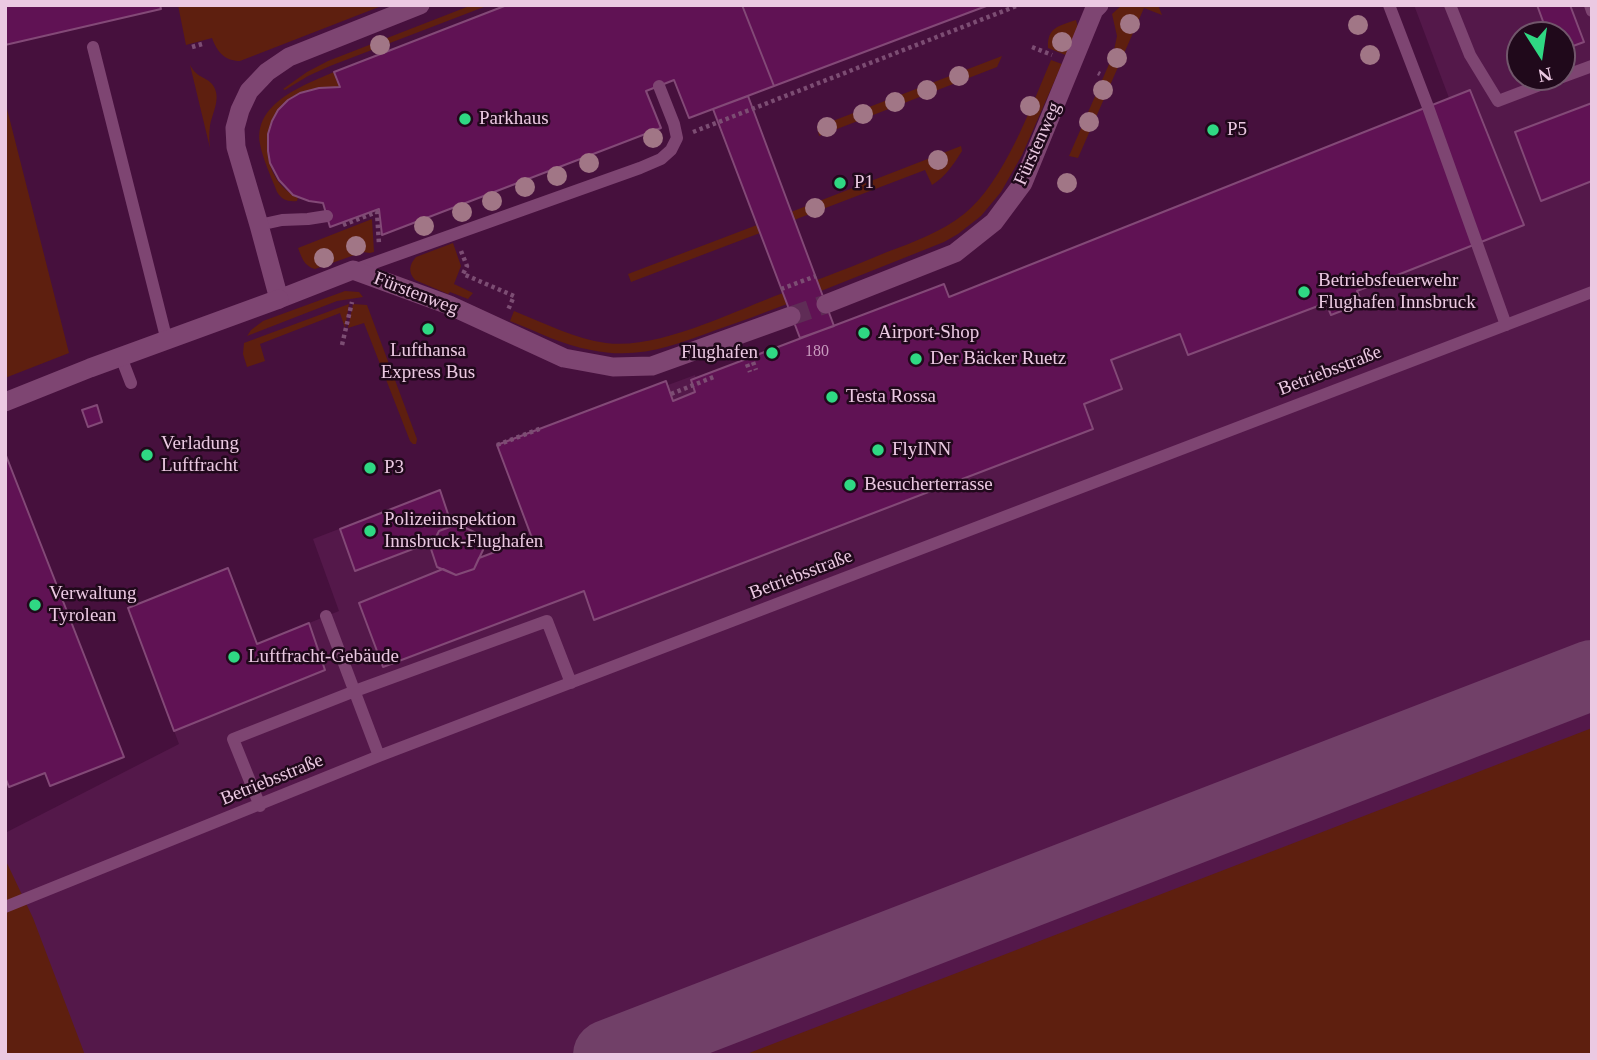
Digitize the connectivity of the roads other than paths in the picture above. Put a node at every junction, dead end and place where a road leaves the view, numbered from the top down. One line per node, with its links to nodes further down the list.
1 (420, 5): 11 (street)
2 (1099, 5): 15 (street, Fürstenweg)
3 (1389, 5): 17 (lane)
4 (1450, 5): 9 (lane)
5 (1590, 5): 6 (lane)
6 (1592, 11)
7 (93, 47): 18 (lane)
8 (659, 86): 12 (lane)
9 (1525, 91)
10 (327, 216): 11 (lane)
11 (260, 225): 14 (street)
12 (353, 270): 14 (street, Fürstenweg); 16 (street, Fürstenweg)
13 (1592, 292): 17 (lane, Betriebsstraße)
14 (279, 299): 18 (street, Fürstenweg)
15 (826, 304)
16 (791, 316)
17 (1506, 324): 23 (lane, Betriebsstraße)
18 (167, 341): 19 (street, Fürstenweg)
19 (121, 357): 20 (lane); 21 (street, Fürstenweg)
20 (131, 383)
21 (5, 402)
22 (326, 616): 24 (lane)
23 (571, 683): 24 (lane); 25 (lane, Betriebsstraße)
24 (355, 691): 25 (lane); 26 (lane)
25 (379, 757): 26 (lane, Betriebsstraße)
26 (260, 806): 27 (lane, Betriebsstraße)
27 (5, 907)

